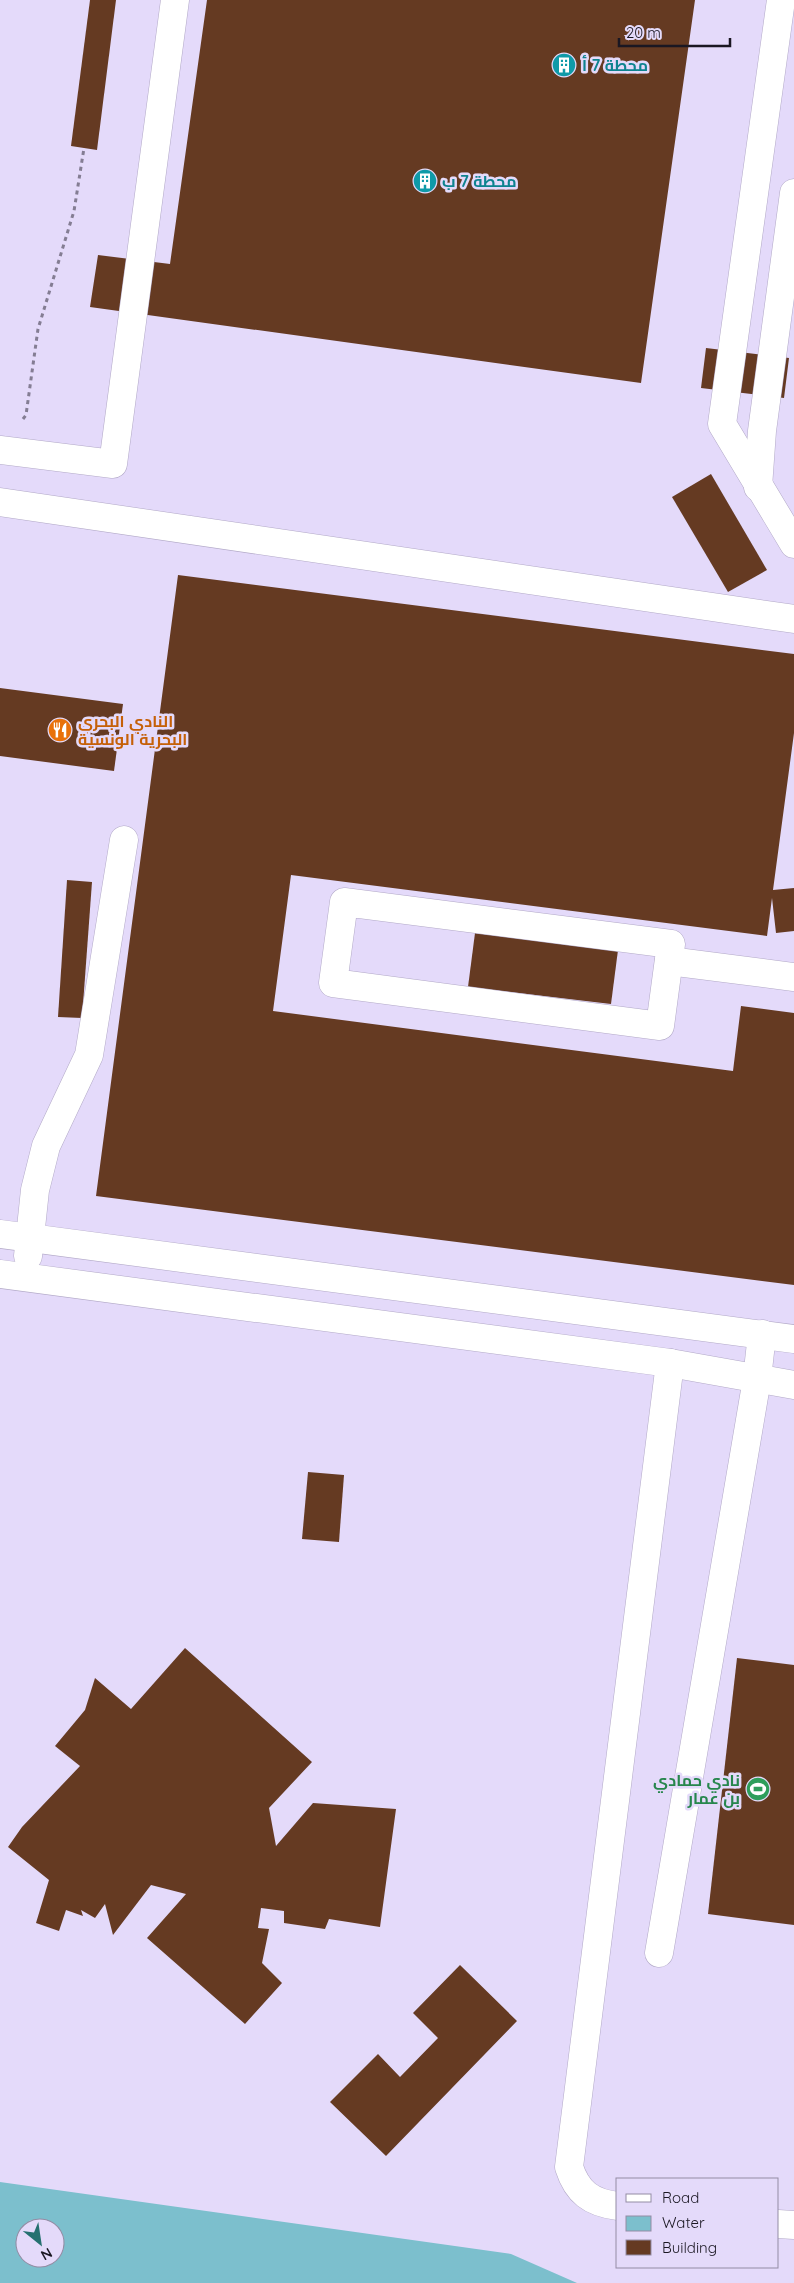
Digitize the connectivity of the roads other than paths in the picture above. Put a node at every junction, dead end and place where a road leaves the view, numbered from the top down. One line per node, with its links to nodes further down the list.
1 (175, 0): 4 (street)
2 (781, 0): 5 (street)
3 (794, 193): 5 (street)
4 (0, 450)
5 (758, 487): 7 (street)
6 (0, 502): 8 (street)
7 (794, 544)
8 (794, 619)
9 (124, 840): 13 (street)
10 (669, 961): 10 (street); 11 (street)
11 (794, 978)
12 (0, 1234): 13 (street)
13 (30, 1239): 14 (street); 15 (street)
14 (13, 1276): 17 (street)
15 (762, 1334): 16 (street); 18 (street)
16 (794, 1339)
17 (670, 1363): 18 (street); 21 (street)
18 (757, 1379): 19 (street); 20 (street)
19 (794, 1385)
20 (659, 1953)
21 (616, 2206)
22 (779, 2224): 23 (street)
23 (794, 2226)

